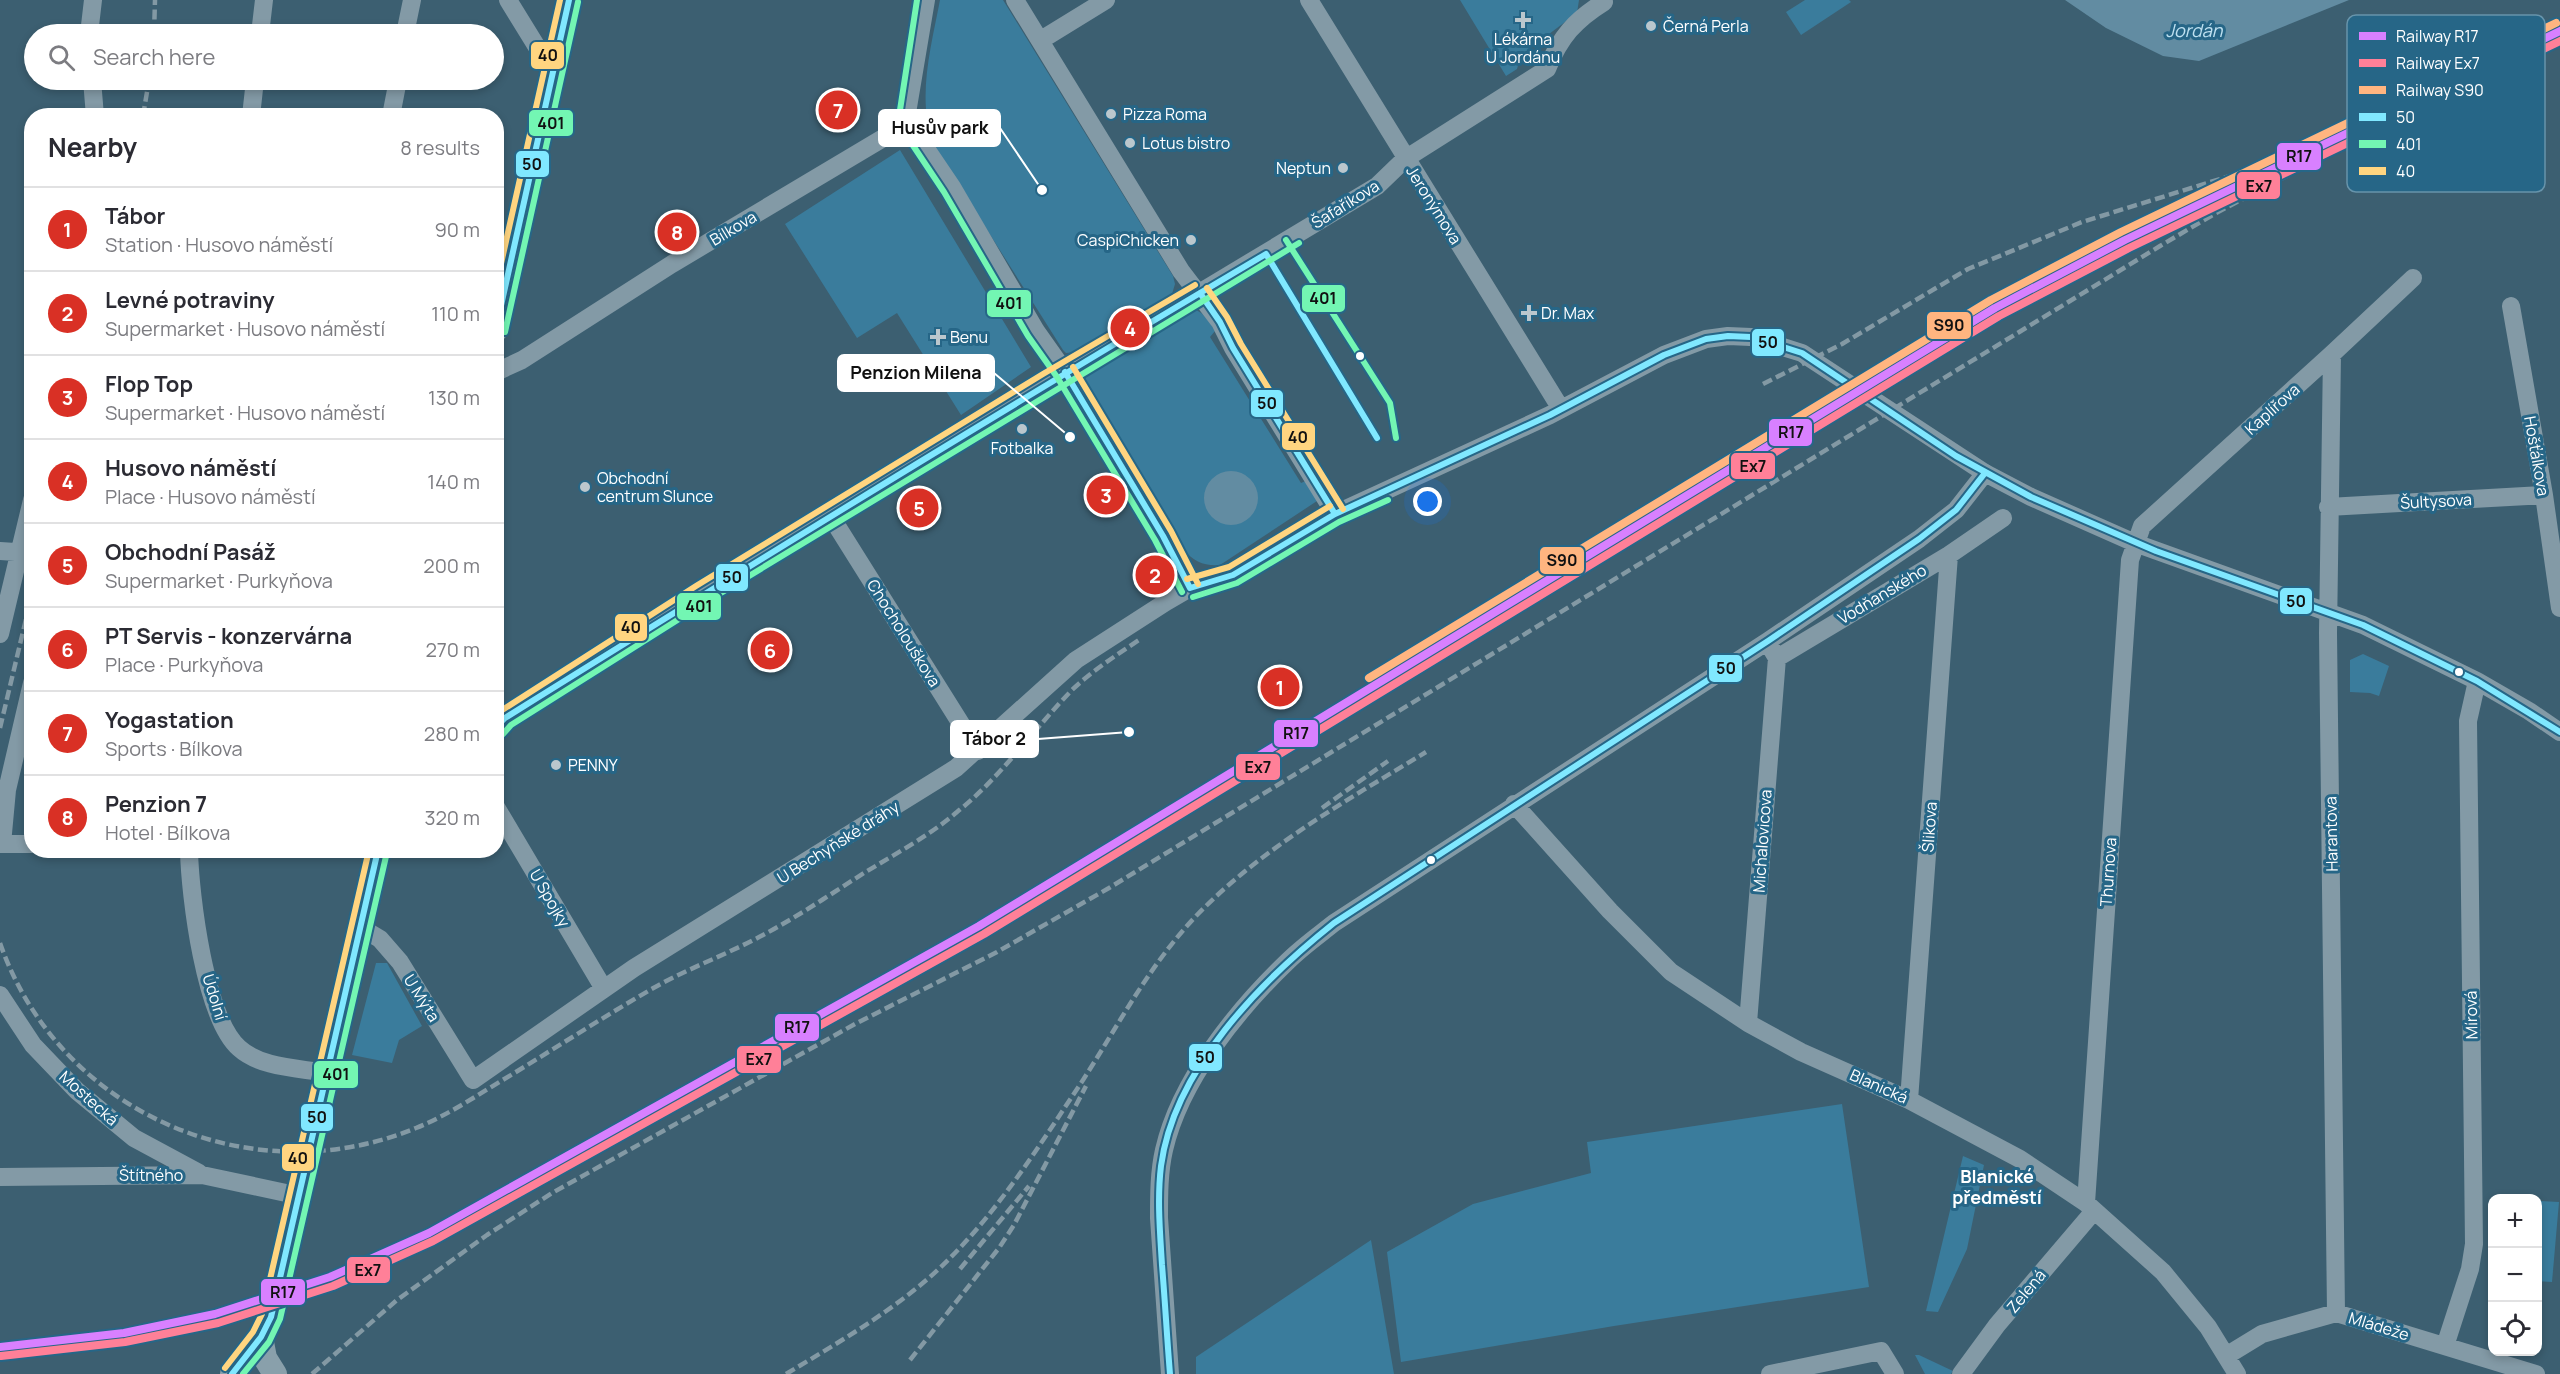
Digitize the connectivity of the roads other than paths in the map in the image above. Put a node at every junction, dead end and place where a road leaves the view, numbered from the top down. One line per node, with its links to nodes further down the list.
1 (93, 0): 11 (street)
2 (264, 0): 12 (street)
3 (412, 0): 13 (street)
4 (508, 0): 15 (street)
5 (569, 0): 15 (main road)
6 (926, 0): 22 (street)
7 (1016, 0): 14 (street)
8 (1106, 0): 14 (street)
9 (1309, 0): 23 (street, Jeronýmova)
10 (1604, 2): 23 (street, Šafaříkova)
11 (90, 24)
12 (261, 24)
13 (407, 24)
14 (1041, 40): 25 (street)
15 (553, 73): 26 (main road)
16 (93, 90): 19 (street)
17 (254, 90): 20 (street)
18 (396, 90): 21 (street)
19 (94, 108)
20 (252, 108)
21 (393, 108)
22 (906, 119): 29 (street, Bílkova); 30 (street)
23 (1405, 159): 25 (street, Šafaříkova); 31 (street, Jeronýmova)
24 (2413, 278): 28 (street, Kaplířova)
25 (1200, 293): 30 (street, Šafaříkova); 35 (street)
26 (504, 294)
27 (2511, 306): 33 (street, Hošťálkova)
28 (2332, 354): 34 (street, Harantova); 38 (street, Kaplířova)
29 (504, 368)
30 (1065, 372): 36 (street, Šafaříkova); 43 (street)
31 (1560, 410): 32 (street, U Bechyňské dráhy, bridge); 35 (street, U Bechyňské dráhy)
32 (1985, 473): 38 (street, U Bechyňské dráhy); 47 (street, Vodňanského)
33 (2544, 495): 34 (street, Šultysova); 44 (street, Hošťálkova)
34 (2328, 507): 45 (street, Harantova)
35 (1335, 514): 43 (street, U Bechyňské dráhy)
36 (830, 515): 51 (street, Šafaříkova); 53 (street, Chocholouškova)
37 (2003, 518): 41 (street, Vodňanského)
38 (2135, 543): 45 (street, U Bechyňské dráhy); 70 (street, Thurnova)
39 (0, 552): 40 (street)
40 (24, 553)
41 (1949, 555): 48 (street, Vodňanského); 66 (street, Šlikova)
42 (24, 559): 46 (street)
43 (1190, 588): 53 (street, U Bechyňské dráhy)
44 (2560, 608)
45 (2328, 611): 49 (street, U Bechyňské dráhy); 71 (street, Harantova)
46 (0, 634)
47 (1768, 641): 48 (street); 54 (street, Vodňanského)
48 (1777, 658): 63 (street, Michalovicova)
49 (2477, 681): 52 (street, U Bechyňské dráhy); 73 (street, Mírová)
50 (24, 717): 56 (street)
51 (504, 719)
52 (2560, 732)
53 (978, 751): 61 (street, U Bechyňské dráhy)
54 (1514, 804): 63 (street, Blanická); 77 (street, Vodňanského)
55 (504, 820): 61 (street, U Spojky)
56 (1, 844): 57 (street)
57 (24, 844)
58 (190, 858): 64 (street, Údolní)
59 (376, 858): 60 (main road)
60 (360, 927): 64 (main road); 65 (street, U Mýta)
61 (604, 989): 65 (street, U Bechyňské dráhy)
62 (0, 995): 67 (street, Mostecká)
63 (1748, 1023): 66 (street, Blanická)
64 (326, 1074): 69 (main road)
65 (473, 1080)
66 (1909, 1100): 70 (street, Blanická)
67 (201, 1175): 68 (street, Štítného); 69 (street, Štítného)
68 (0, 1177)
69 (300, 1196): 72 (main road)
70 (2090, 1207): 74 (street, Blanická); 80 (street, Zelená)
71 (2336, 1313): 73 (street, Mládeže); 74 (street, Mládeže)
72 (261, 1337): 75 (main road); 76 (main road)
73 (2445, 1346): 82 (street, Mládeže)
74 (2226, 1356): 81 (street, Blanická)
75 (232, 1374)
76 (275, 1374)
77 (1170, 1374)
78 (1770, 1374): 79 (street)
79 (1895, 1374)
80 (1961, 1374)
81 (2237, 1374)
82 (2536, 1374)

